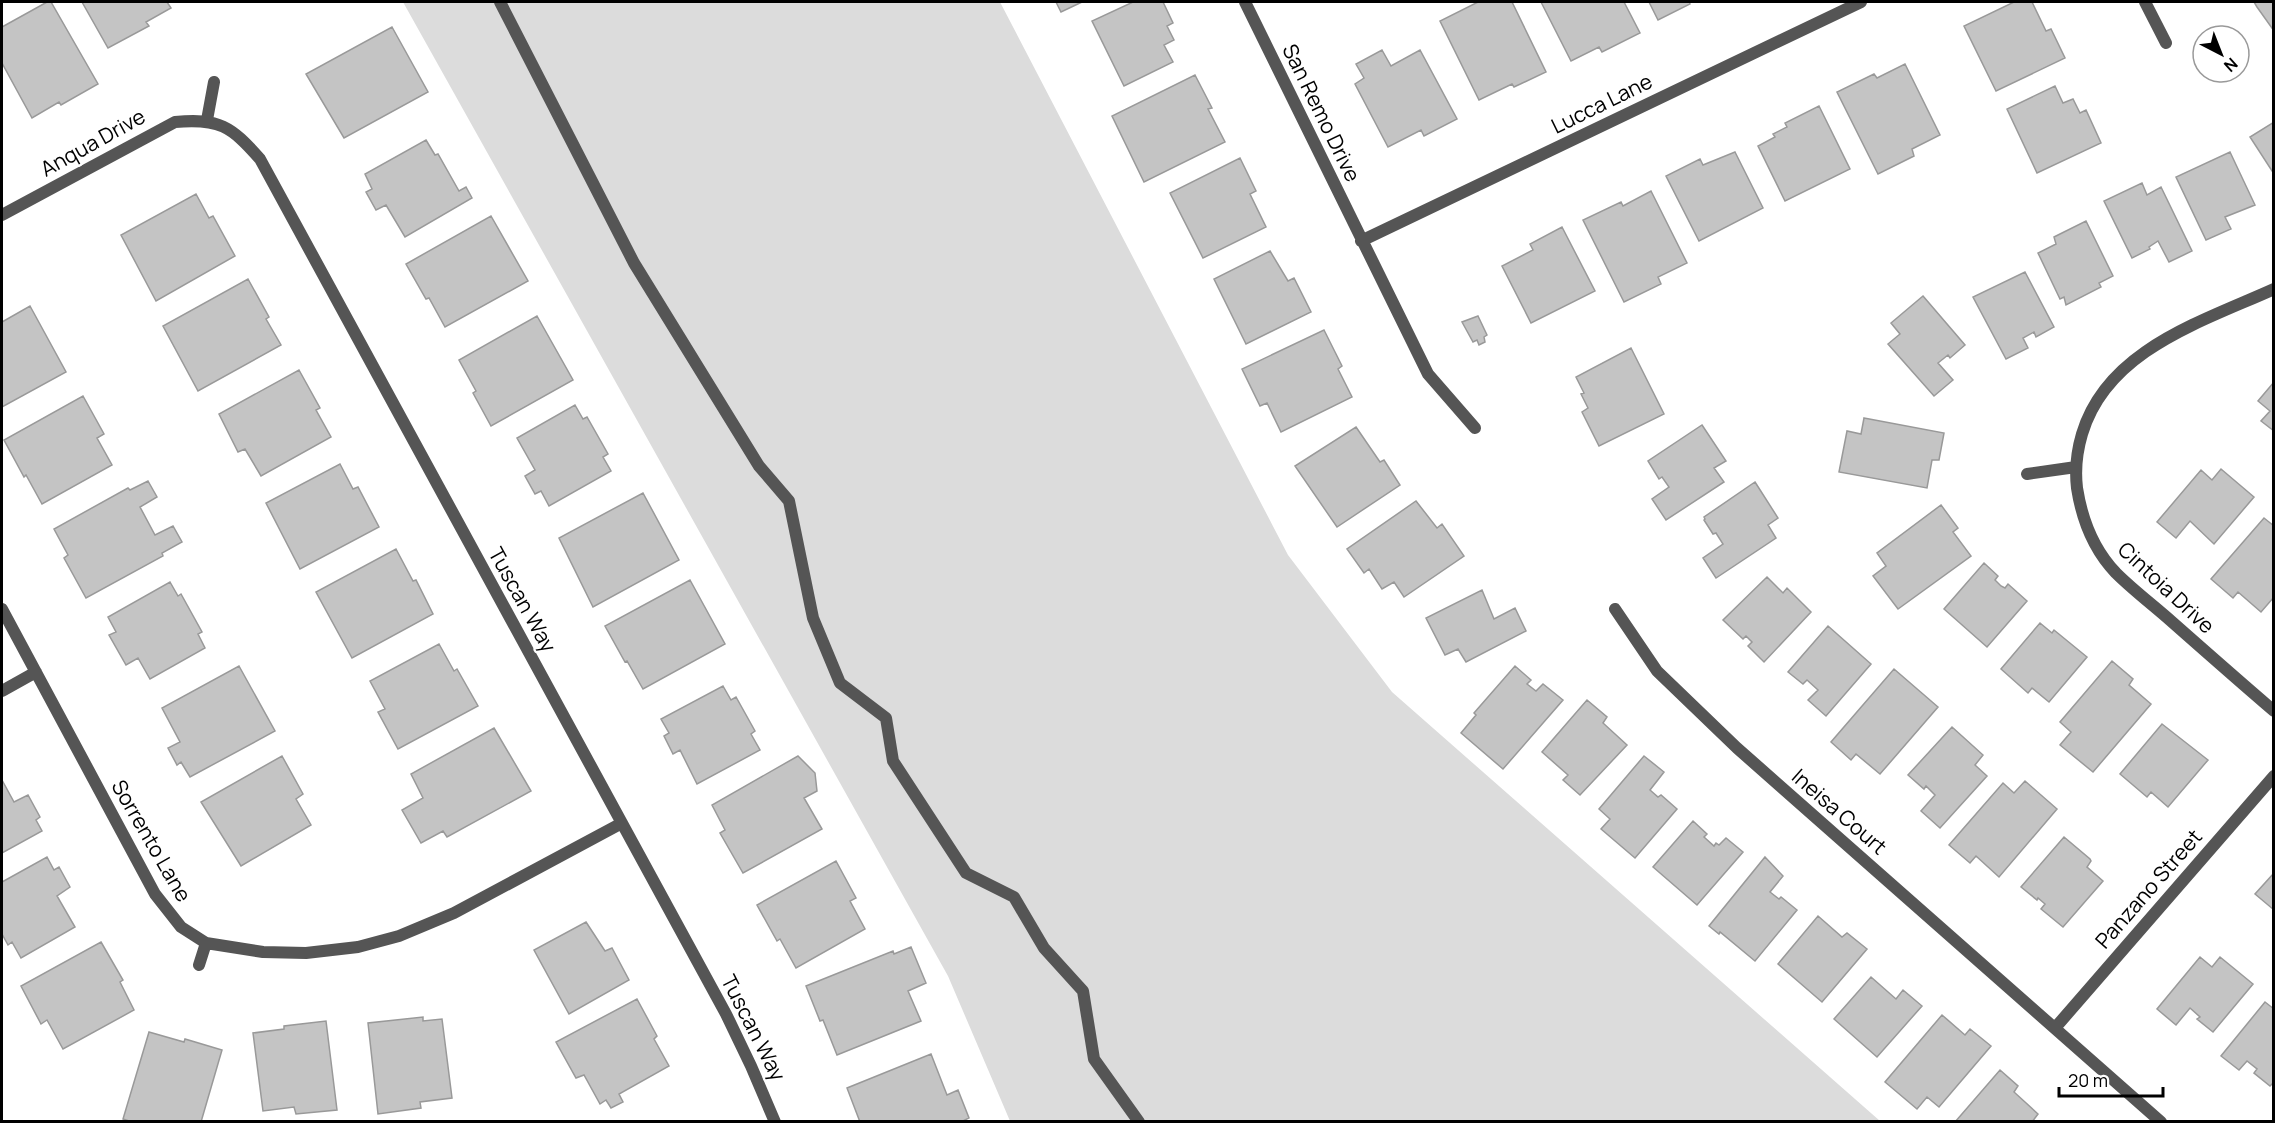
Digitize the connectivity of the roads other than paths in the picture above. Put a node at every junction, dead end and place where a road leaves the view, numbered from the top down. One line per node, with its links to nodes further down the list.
1 (500, 2): 25 (street)
2 (1245, 2): 9 (street, San Remo Drive)
3 (1861, 2): 9 (street, Lucca Lane)
4 (2145, 2): 5 (street)
5 (2166, 43)
6 (214, 82): 7 (street)
7 (207, 120): 8 (street, Anqua Drive); 20 (street, Tuscan Way)
8 (2, 215)
9 (1361, 241): 11 (street, San Remo Drive)
10 (2274, 289): 12 (street, Cintoia Drive)
11 (1475, 428)
12 (2076, 467): 13 (street); 18 (street, Cintoia Drive)
13 (2027, 474)
14 (2, 609): 16 (street, Sorrento Lane)
15 (1615, 609): 23 (street, Ineisa Court)
16 (36, 672): 17 (street); 21 (street, Sorrento Lane)
17 (2, 691)
18 (2274, 711)
19 (2274, 776): 23 (street, Panzano Street)
20 (622, 823): 21 (street, Sorrento Lane); 24 (street, Tuscan Way)
21 (206, 943): 22 (street)
22 (199, 964)
23 (2055, 1028): 26 (street, Ineisa Court)
24 (775, 1122)
25 (1139, 1122)
26 (2161, 1122)

